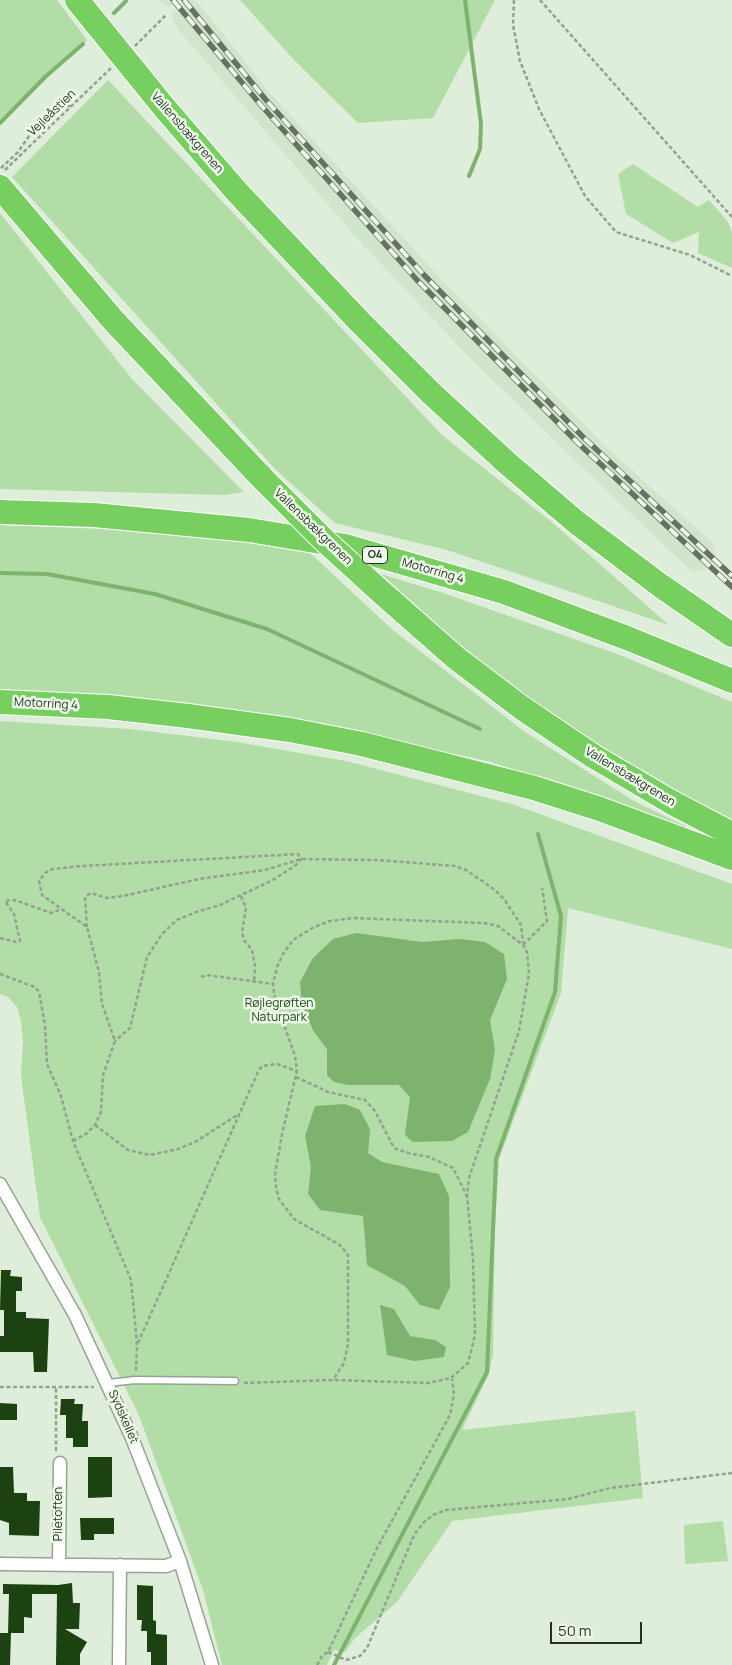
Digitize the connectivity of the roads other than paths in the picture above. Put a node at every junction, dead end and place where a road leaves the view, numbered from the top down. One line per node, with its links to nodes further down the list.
1 (77, 0): 4 (highway, Vallensbækgrenen)
2 (2, 176): 7 (highway, Vallensbækgrenen, bridge)
3 (0, 512): 5 (highway, Motorring 4 / O4)
4 (732, 635)
5 (732, 682)
6 (0, 702): 8 (highway, Motorring 4)
7 (732, 834)
8 (732, 858)
9 (0, 1184): 11 (street, Sydskellet)
10 (235, 1381): 11 (lane)
11 (108, 1383): 13 (street, Sydskellet)
12 (60, 1463): 15 (street, Piletoften)
13 (180, 1561): 16 (street); 18 (street, Sydskellet)
14 (0, 1564): 15 (street)
15 (59, 1565): 16 (street)
16 (120, 1565): 17 (street)
17 (119, 1665)
18 (212, 1665)

